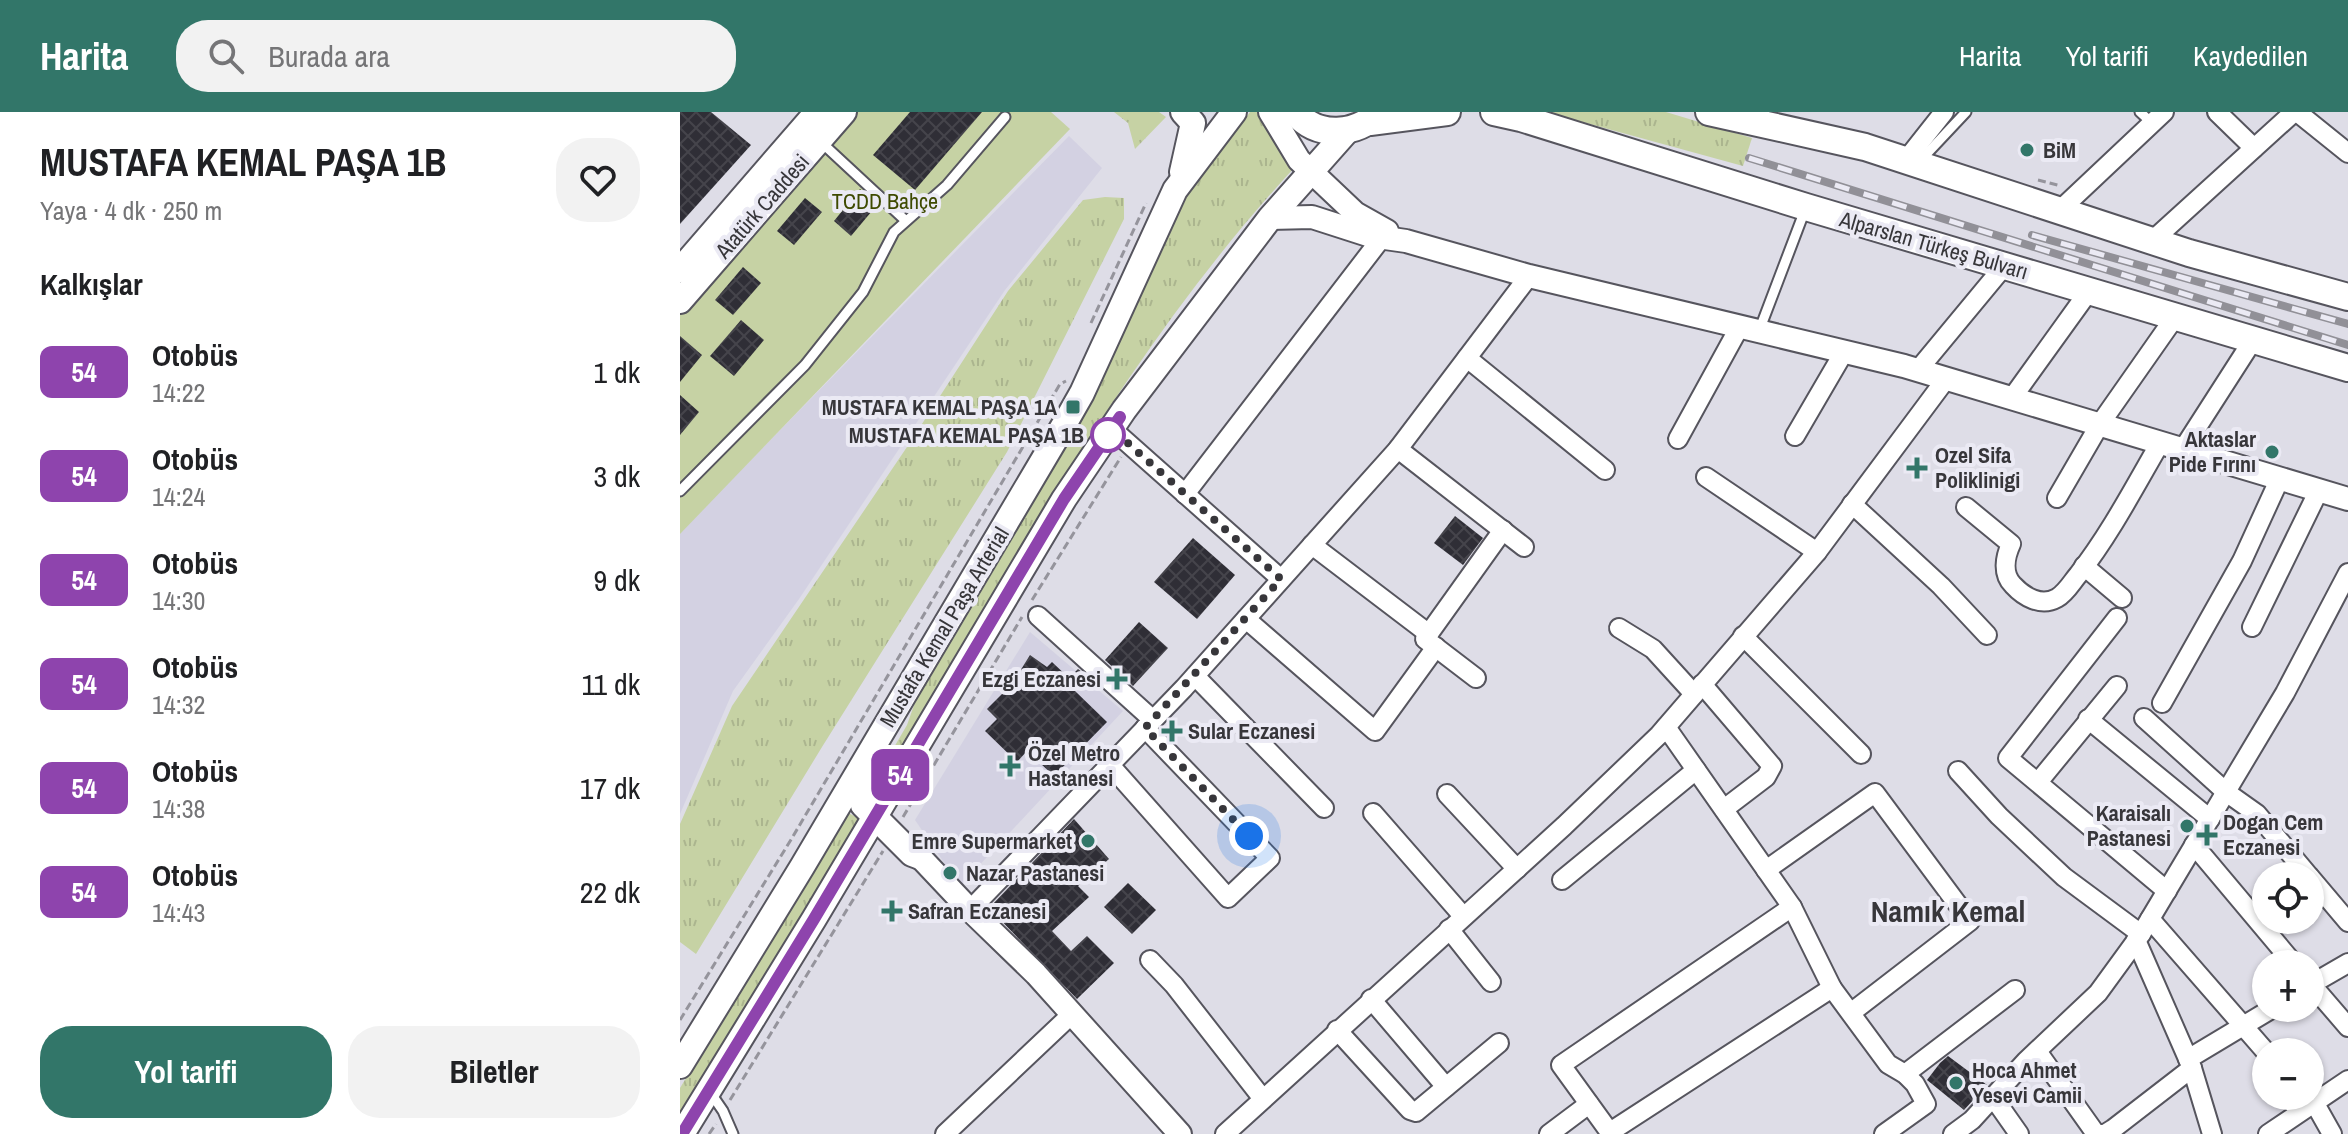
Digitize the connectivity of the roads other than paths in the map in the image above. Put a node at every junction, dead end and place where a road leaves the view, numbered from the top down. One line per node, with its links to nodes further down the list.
1 (817, 112): 30 (main road, Atatürk Caddesi)
2 (844, 112): 17 (main road, Atatürk Caddesi)
3 (1183, 112): 22 (main road)
4 (1234, 112): 22 (main road)
5 (1270, 112): 21 (street)
6 (1295, 112): 16 (main road)
7 (1447, 112): 16 (main road)
8 (1494, 112): 23 (main road, Alparslan Türkeş Bulvarı)
9 (1709, 112): 20 (main road)
10 (1944, 112): 20 (street)
11 (1966, 112): 20 (lane)
12 (2217, 112): 18 (street)
13 (2296, 112): 18 (street); 19 (street)
14 (2152, 116): 24 (street)
15 (1005, 117): 26 (lane)
16 (1366, 121): 21 (main road, Mustafa Kemal Paşa Arterial)
17 (819, 141): 26 (lane); 34 (main road, Atatürk Caddesi)
18 (2254, 148): 28 (street)
19 (2348, 153)
20 (1911, 162): 24 (main road)
21 (1310, 171): 25 (main road, Mustafa Kemal Paşa Arterial); 27 (street)
22 (1179, 184): 80 (main road, Mustafa Kemal Paşa Arterial)
23 (1806, 207): 29 (main road, Alparslan Türkeş Bulvarı); 36 (lane)
24 (2060, 210): 28 (main road)
25 (1270, 218): 27 (street); 45 (main road, Mustafa Kemal Paşa Arterial)
26 (905, 220): 55 (lane)
27 (1391, 236): 31 (street); 56 (street)
28 (2152, 241): 33 (main road)
29 (2005, 265): 32 (main road, Alparslan Türkeş Bulvarı); 41 (street)
30 (680, 270)
31 (1529, 276): 36 (street); 39 (street)
32 (2089, 291): 35 (main road, Alparslan Türkeş Bulvarı); 43 (street)
33 (2348, 297)
34 (680, 301)
35 (2175, 317): 37 (main road, Alparslan Türkeş Bulvarı); 44 (street)
36 (1749, 329): 38 (street); 47 (street)
37 (2253, 340): 40 (main road, Alparslan Türkeş Bulvarı); 50 (street)
38 (1844, 352): 41 (street); 46 (street)
39 (1467, 358): 49 (street); 51 (street)
40 (2348, 368)
41 (1918, 370): 42 (street)
42 (1946, 379): 43 (street); 59 (street)
43 (2012, 398): 44 (street)
44 (2100, 424): 48 (street); 57 (street)
45 (1120, 430): 56 (street); 98 (main road, Mustafa Kemal Paşa Arterial)
46 (1795, 436)
47 (1678, 439)
48 (2160, 443): 50 (street); 65 (street)
49 (1398, 449): 61 (street); 62 (street)
50 (2183, 449): 53 (street)
51 (1605, 470)
52 (1706, 477): 64 (street)
53 (2280, 478): 54 (street); 82 (street)
54 (2319, 490): 58 (street); 72 (street)
55 (680, 491)
56 (1185, 494): 67 (street)
57 (2057, 498)
58 (2348, 499)
59 (1852, 504): 64 (street); 74 (street)
60 (1966, 507): 65 (street)
61 (1503, 530): 63 (street); 76 (street)
62 (1312, 545): 67 (street); 76 (street)
63 (1524, 547)
64 (1817, 552): 75 (street)
65 (2084, 566): 68 (street)
66 (2348, 573): 92 (street)
67 (1281, 579): 71 (street)
68 (2122, 598)
69 (1038, 616): 85 (street)
70 (2117, 618): 91 (street)
71 (1246, 619): 76 (street); 77 (street)
72 (2252, 627)
73 (1619, 628): 81 (street)
74 (1987, 635)
75 (1743, 636): 81 (street); 87 (street)
76 (1432, 640): 78 (street)
77 (1195, 676): 85 (street); 94 (street)
78 (1476, 678)
79 (2117, 686): 84 (street)
80 (908, 687): 98 (main road); 100 (main road, Mustafa Kemal Paşa Arterial)
81 (1698, 689): 86 (street); 95 (street)
82 (2162, 703)
83 (2144, 718): 92 (street)
84 (2088, 719): 91 (street); 97 (street)
85 (1149, 724): 88 (street); 88 (street)
86 (1666, 727): 89 (street); 103 (street)
87 (1861, 754)
88 (1110, 765): 109 (street)
89 (1696, 770): 95 (street); 105 (street)
90 (1958, 771): 113 (street)
91 (2039, 781): 106 (street)
92 (2226, 792): 97 (street); 102 (street)
93 (1447, 794): 103 (street)
94 (1324, 808)
95 (1724, 809): 104 (street)
96 (1373, 813): 110 (street)
97 (2210, 819): 99 (street)
98 (886, 823): 100 (main road); 101 (main road); 137 (main road, Mustafa Kemal Paşa Arterial)
99 (2194, 845): 106 (street); 114 (street)
100 (812, 850): 133 (main road, Mustafa Kemal Paşa Arterial)
101 (920, 857): 109 (street)
102 (2297, 862)
103 (1517, 869): 110 (street)
104 (1766, 870): 108 (street); 123 (street)
105 (1562, 880)
106 (2167, 891): 113 (street)
107 (2324, 894): 111 (street)
108 (1792, 907): 119 (street); 141 (street)
109 (970, 910): 124 (street)
110 (1463, 916): 112 (street)
111 (2348, 922)
112 (1449, 929): 118 (street); 121 (street)
113 (2142, 931): 126 (street); 131 (street); 132 (street)
114 (2282, 950)
115 (1150, 960): 140 (street)
116 (2348, 963): 117 (street)
117 (2324, 976)
118 (1491, 982)
119 (1832, 988): 123 (street); 147 (street)
120 (2015, 990): 134 (street)
121 (1371, 999): 128 (street); 136 (street)
122 (2324, 1000): 127 (street)
123 (1852, 1012): 134 (street)
124 (1072, 1014): 146 (street); 150 (street)
125 (2252, 1022): 126 (street)
126 (2244, 1027): 129 (street); 132 (street)
127 (2348, 1027)
128 (1337, 1030): 136 (street); 140 (street)
129 (2254, 1038)
130 (1499, 1043): 136 (street)
131 (2037, 1051): 132 (street); 139 (street)
132 (2190, 1063): 145 (street)
133 (680, 1066)
134 (1905, 1074): 153 (street)
135 (2348, 1080): 138 (street)
136 (1446, 1087)
137 (709, 1090): 148 (main road, Mustafa Kemal Paşa Arterial); 149 (lane)
138 (2324, 1092)
139 (1993, 1097): 144 (street); 154 (street)
140 (1263, 1099): 151 (street)
141 (1589, 1104): 147 (street); 152 (street)
142 (2297, 1110): 155 (street)
143 (2316, 1110): 156 (street)
144 (1963, 1131)
145 (2207, 1131)
146 (1177, 1133)
147 (1610, 1133)
148 (682, 1134)
149 (733, 1134)
150 (945, 1134)
151 (1225, 1134)
152 (1549, 1134)
153 (1884, 1134)
154 (2019, 1134)
155 (2268, 1134)
156 (2332, 1134)

